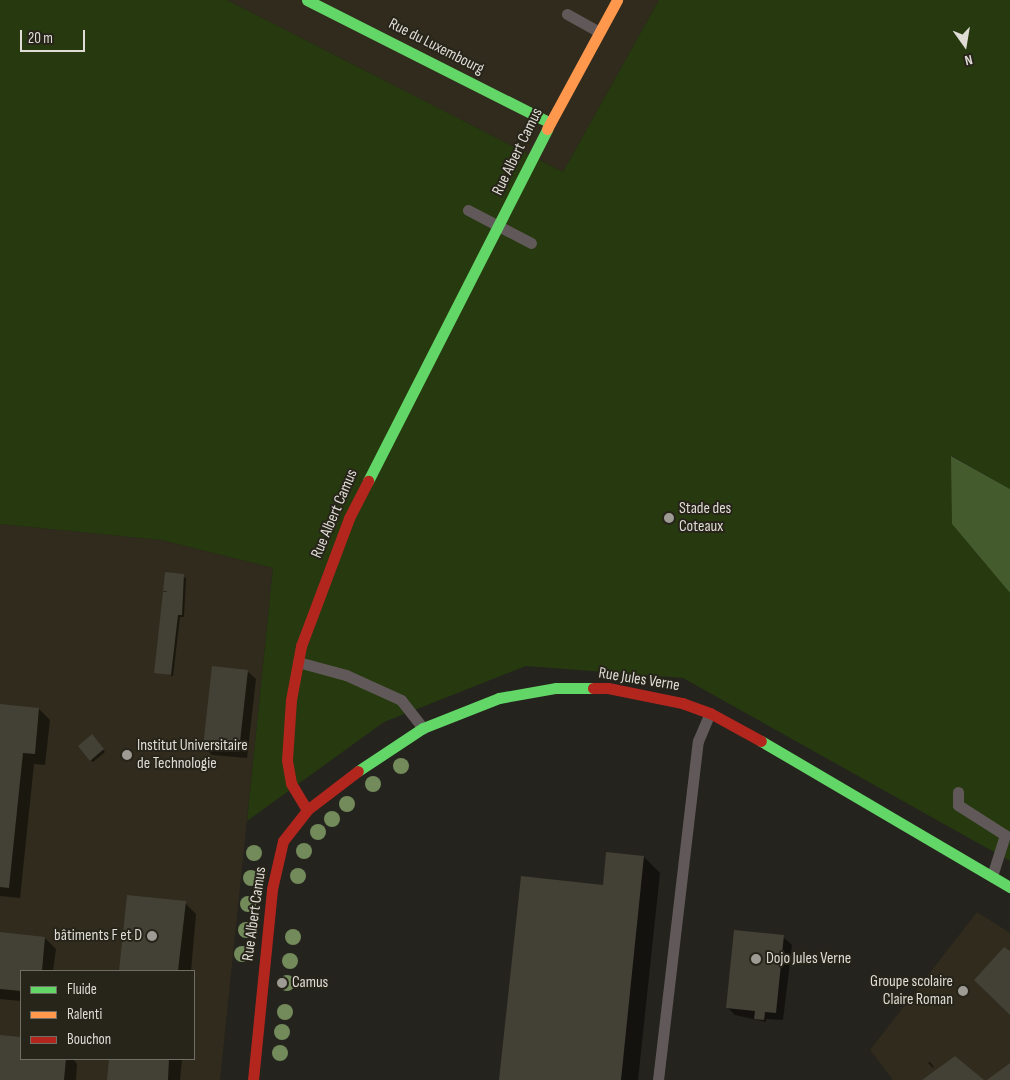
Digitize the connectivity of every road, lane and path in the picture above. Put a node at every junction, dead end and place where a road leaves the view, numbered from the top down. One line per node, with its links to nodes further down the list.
1 (307, 0): 5 (street, Rue du Luxembourg)
2 (617, 0): 4 (street, Rue Albert Camus)
3 (567, 14): 4 (lane)
4 (599, 32): 5 (street, Rue Albert Camus)
5 (550, 123): 7 (street, Rue Albert Camus)
6 (468, 210): 7 (lane)
7 (500, 226): 8 (lane); 9 (street, Rue Albert Camus)
8 (531, 243)
9 (297, 662): 11 (lane); 13 (street, Rue Albert Camus)
10 (710, 713): 11 (street, Rue Jules Verne); 14 (street, Rue Jules Verne); 17 (lane)
11 (423, 728): 13 (street, Rue Jules Verne)
12 (958, 792): 14 (lane)
13 (307, 810): 16 (street, Rue Albert Camus)
14 (992, 876): 15 (street, Rue Jules Verne)
15 (1010, 887)
16 (253, 1080)
17 (658, 1080)

